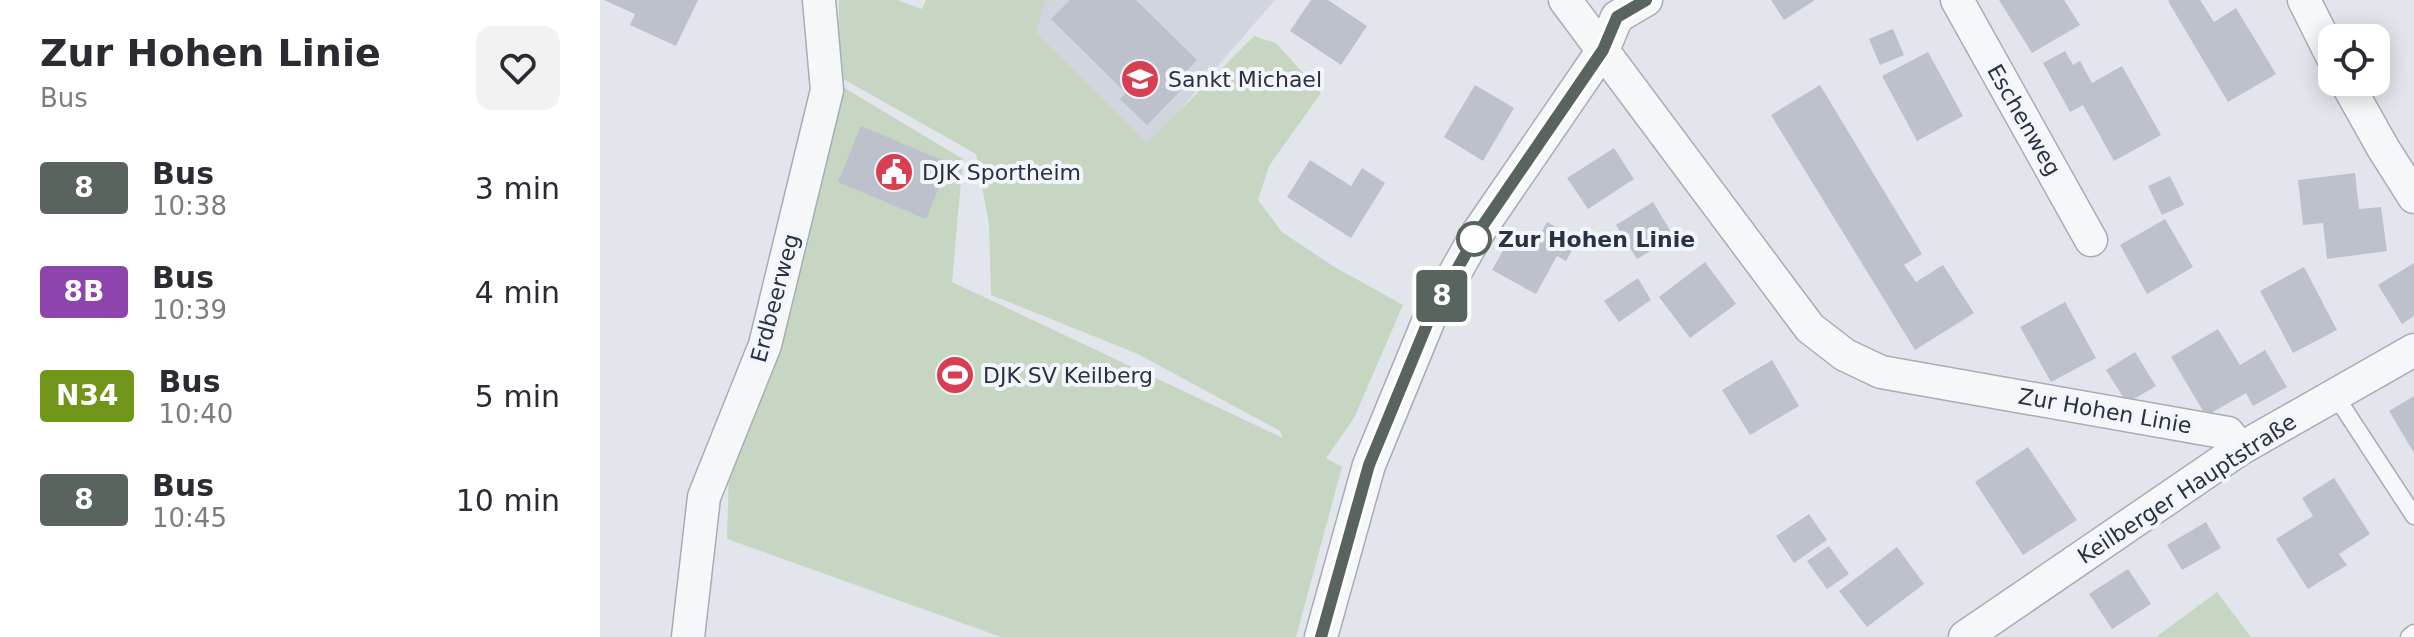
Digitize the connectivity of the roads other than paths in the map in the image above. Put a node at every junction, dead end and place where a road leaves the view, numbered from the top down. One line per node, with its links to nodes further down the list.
1 (819, 0): 17 (street, Erdbeerweg)
2 (1565, 0): 8 (street, Zur Hohen Linie)
3 (1646, 0): 6 (street)
4 (1957, 0): 11 (street, Eschenweg)
5 (2304, 0): 7 (street)
6 (1615, 8): 8 (street)
7 (2318, 28)
8 (1603, 50): 14 (street, Zur Hohen Linie); 18 (street)
9 (2354, 96): 10 (street)
10 (2414, 197)
11 (2091, 240)
12 (2414, 350): 13 (street, Keilberger Hauptstraße)
13 (2335, 395): 14 (street, Keilberger Hauptstraße); 15 (lane)
14 (2240, 449): 19 (street, Keilberger Hauptstraße)
15 (2414, 516)
16 (2414, 633): 20 (lane)
17 (688, 637)
18 (1321, 637)
19 (1965, 637)
20 (2409, 637)

